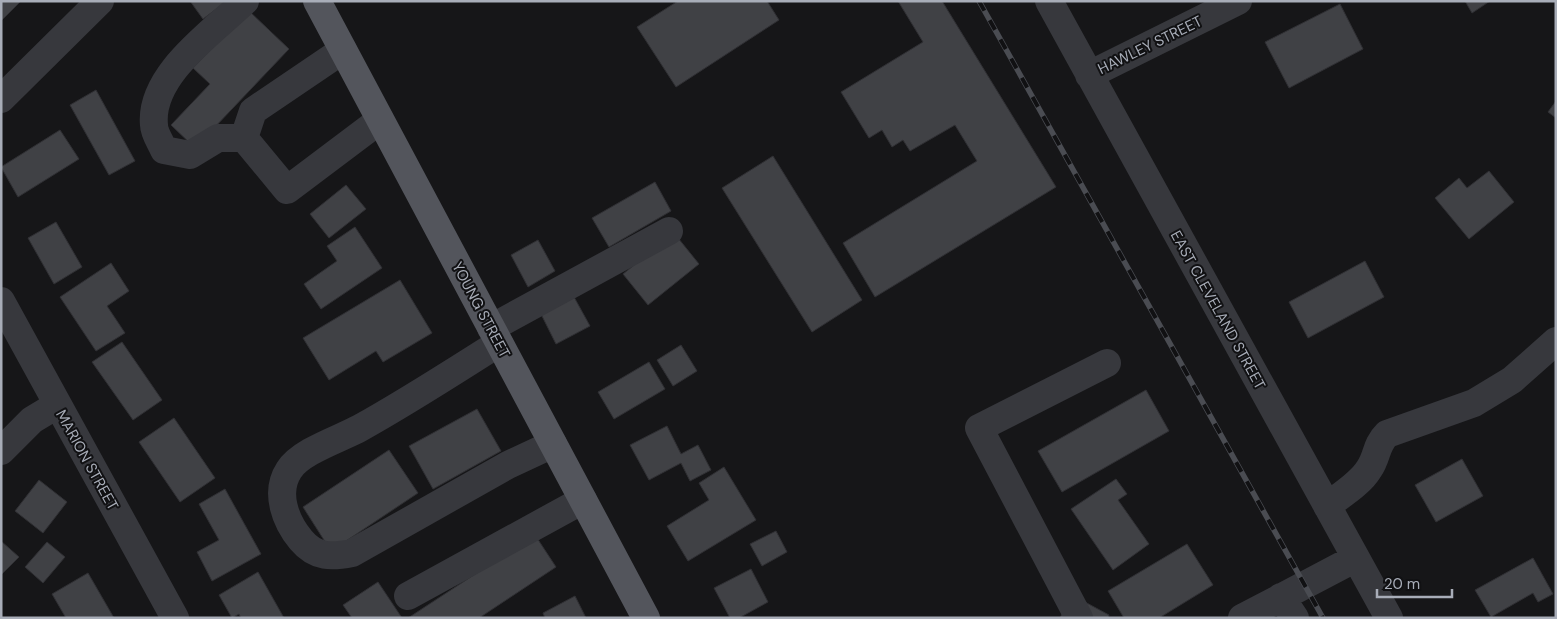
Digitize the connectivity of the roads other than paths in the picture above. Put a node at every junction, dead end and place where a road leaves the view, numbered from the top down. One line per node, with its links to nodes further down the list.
1 (100, 1): 8 (street)
2 (245, 1): 10 (street)
3 (317, 1): 6 (main road, YOUNG STREET)
4 (1049, 1): 7 (street, EAST CLEVELAND STREET)
5 (1238, 1): 7 (street, HAWLEY STREET)
6 (343, 50): 9 (main road, YOUNG STREET); 10 (street)
7 (1089, 75): 20 (street, EAST CLEVELAND STREET)
8 (1, 99)
9 (380, 120): 10 (street); 13 (main road, YOUNG STREET)
10 (244, 138)
11 (669, 230): 13 (street)
12 (1, 301): 16 (street, MARION STREET)
13 (495, 336): 17 (main road, YOUNG STREET); 17 (street)
14 (1556, 341): 20 (street)
15 (1107, 363): 26 (street)
16 (57, 405): 18 (street); 24 (street, MARION STREET)
17 (553, 444): 19 (main road, YOUNG STREET)
18 (1, 451)
19 (583, 500): 22 (street); 25 (main road, YOUNG STREET)
20 (1327, 506): 21 (street, EAST CLEVELAND STREET)
21 (1356, 558): 23 (street); 28 (street, EAST CLEVELAND STREET)
22 (408, 596)
23 (1288, 607): 27 (street)
24 (175, 618)
25 (646, 618)
26 (1079, 618)
27 (1242, 618)
28 (1388, 618)

